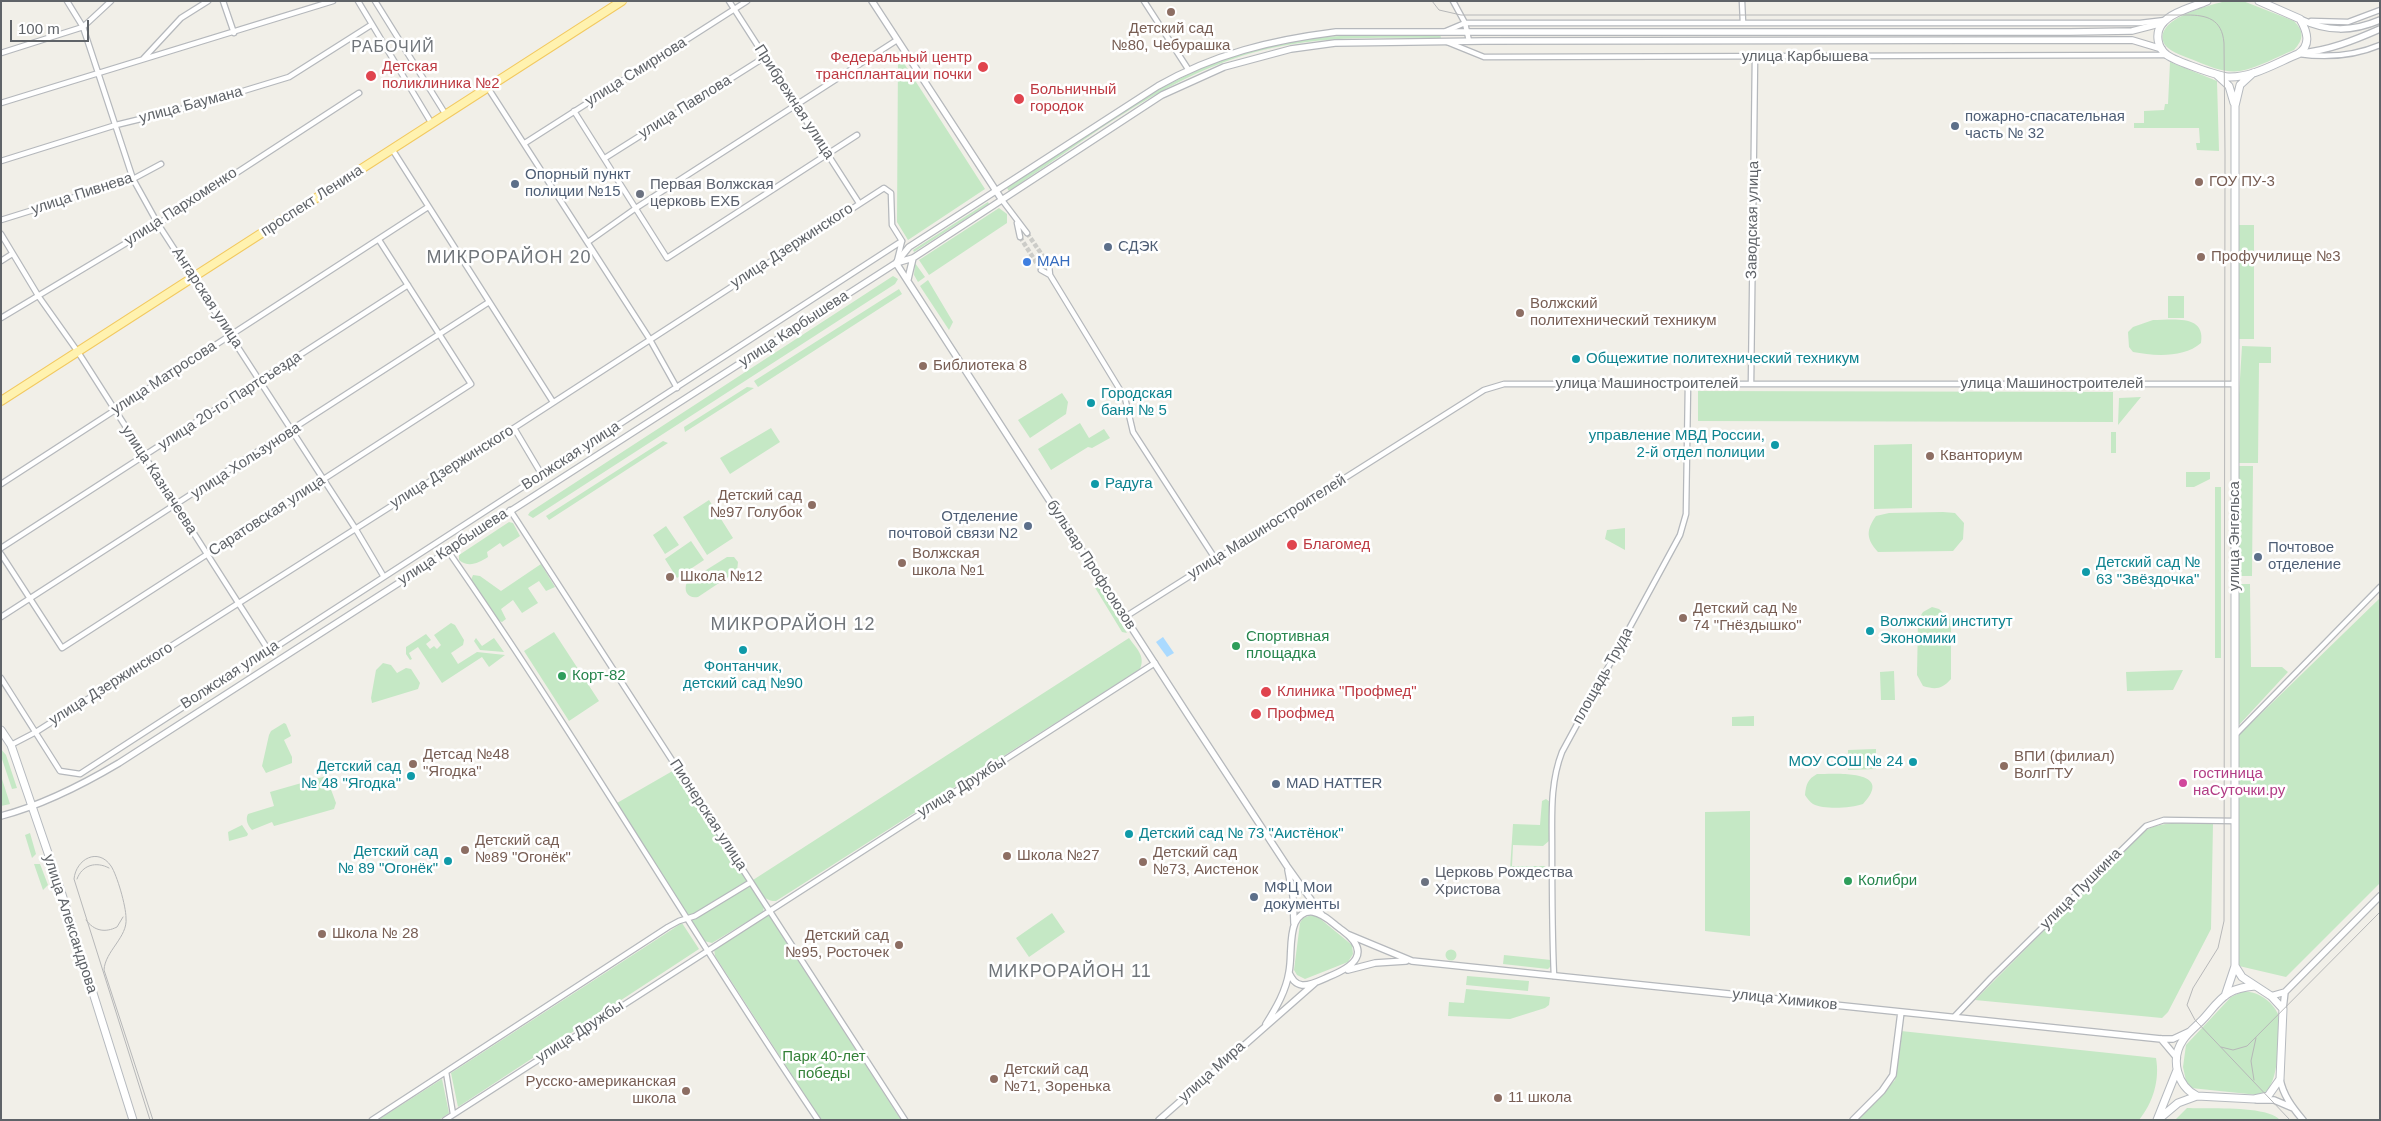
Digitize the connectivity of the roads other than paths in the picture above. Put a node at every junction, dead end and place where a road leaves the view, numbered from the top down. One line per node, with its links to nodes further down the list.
1 (67, 1): 25 (street, Ангарская улица)
2 (111, 1): 25 (street)
3 (208, 1): 40 (street)
4 (222, 1): 28 (street)
5 (334, 1): 28 (street)
6 (358, 1): 24 (street)
7 (375, 1): 51 (street)
8 (622, 1): 45 (main road, проспект Ленина)
9 (729, 1): 17 (street, Прибрежная улица)
10 (747, 1): 17 (street, улица Смирнова)
11 (872, 1): 30 (street)
12 (1144, 1): 41 (street)
13 (1453, 1): 23 (street)
14 (1742, 1): 22 (street)
15 (2207, 1): 21 (main road, улица Карбышева)
16 (2259, 1): 19 (main road)
17 (735, 9): 38 (street, Прибрежная улица); 50 (street, улица Смирнова)
18 (2380, 10): 19 (street)
19 (2300, 19): 20 (street); 36 (main road)
20 (2380, 20)
21 (2165, 21): 22 (street, улица Карбышева); 29 (street, улица Карбышева); 34 (main road)
22 (1743, 23): 23 (street, улица Карбышева)
23 (1464, 24): 27 (street, улица Карбышева); 29 (street)
24 (371, 25): 52 (street); 53 (street, улица Баумана)
25 (84, 28): 35 (street); 42 (street, Ангарская улица)
26 (2380, 29): 36 (street, улица Карбышева)
27 (1446, 31): 29 (street, улица Карбышева); 41 (street, улица Карбышева)
28 (234, 32): 40 (street)
29 (1468, 32): 31 (street)
30 (897, 40): 48 (street); 62 (street)
31 (1469, 41): 32 (street, улица Карбышева); 34 (street, улица Карбышева)
32 (1446, 42): 39 (street, улица Карбышева); 63 (street, улица Карбышева)
33 (2380, 45): 36 (street, улица Карбышева)
34 (2162, 50): 37 (main road, улица Карбышева)
35 (1, 53)
36 (2299, 54): 44 (main road, улица Карбышева)
37 (2168, 55): 39 (street, улица Карбышева); 43 (main road, улица Карбышева)
38 (765, 57): 48 (street, Прибрежная улица); 58 (street, улица Павлова)
39 (1755, 57): 95 (street, Заводская улица)
40 (142, 60): 42 (street)
41 (1188, 69): 62 (street, улица Карбышева)
42 (99, 73): 47 (street); 53 (street, Ангарская улица)
43 (2216, 74): 44 (main road, улица Карбышева); 49 (main road, улица Энгельса)
44 (2253, 74): 49 (main road, улица Энгельса)
45 (488, 88): 51 (main road, проспект Ленина); 55 (street)
46 (359, 93): 69 (street, улица Пархоменко)
47 (1, 103)
48 (796, 104): 57 (street, Прибрежная улица); 66 (street)
49 (2235, 106): 96 (main road, улица Энгельса)
50 (574, 111): 55 (street, улица Смирнова); 58 (street)
51 (446, 115): 52 (main road, проспект Ленина)
52 (432, 124): 56 (main road, проспект Ленина)
53 (116, 125): 59 (street, улица Баумана); 61 (street, Ангарская улица)
54 (857, 135): 57 (street)
55 (525, 143): 75 (street)
56 (392, 149): 65 (street); 83 (main road, проспект Ленина)
57 (828, 154): 64 (street, Прибрежная улица); 66 (street)
58 (604, 158): 66 (street)
59 (1, 161)
60 (160, 164): 61 (street, улица Пивнева)
61 (133, 179): 67 (street, улица Пивнева); 69 (street, Ангарская улица)
62 (996, 192): 63 (street); 79 (street, улица Карбышева)
63 (1002, 200): 68 (street); 77 (street, улица Карбышева)
64 (859, 203): 74 (street, улица Дзержинского); 91 (street, улица Дзержинского)
65 (428, 207): 73 (street, улица Матросова); 87 (street)
66 (636, 208): 75 (street)
67 (1, 220)
68 (1016, 222): 70 (street); 72 (street)
69 (158, 224): 83 (street, Ангарская улица); 86 (street, улица Пархоменко)
70 (1027, 233)
71 (1, 234): 76 (street, улица Казначеева)
72 (1020, 237)
73 (379, 240): 85 (street); 89 (street, улица Матросова)
74 (902, 241): 79 (street); 97 (street, Волжская улица)
75 (588, 242): 91 (street)
76 (12, 254): 78 (street); 86 (street, улица Казначеева)
77 (913, 258): 79 (street, улица Карбышева); 84 (street)
78 (1, 261)
79 (896, 263): 84 (street, бульвар Профсоюзов); 108 (street, улица Карбышева)
80 (1048, 265): 82 (street)
81 (1041, 270): 82 (street)
82 (1050, 274): 114 (street)
83 (193, 277): 89 (street, Ангарская улица); 92 (main road, проспект Ленина)
84 (908, 279): 120 (street, бульвар Профсоюзов)
85 (408, 285): 90 (street); 93 (street, улица 20-го Партсъезда)
86 (39, 297): 88 (street, улица Пархоменко); 92 (street, улица Казначеева)
87 (489, 302): 90 (street, улица Хользунова); 99 (street)
88 (1, 318)
89 (231, 335): 93 (street, Ангарская улица); 100 (street, улица Матросова)
90 (440, 335): 102 (street, улица Хользунова); 105 (street, Саратовская улица)
91 (649, 338): 97 (street); 99 (street, улица Дзержинского)
92 (78, 352): 98 (main road, проспект Ленина); 100 (street, улица Казначеева)
93 (261, 381): 102 (street, Ангарская улица); 103 (street, улица 20-го Партсъезда)
94 (1688, 384): 95 (street, улица Машиностроителей); 114 (street, улица Машиностроителей); 144 (street, площадь Труда)
95 (1751, 384): 96 (street, улица Машиностроителей)
96 (2234, 384): 126 (main road, улица Энгельса)
97 (677, 388): 104 (street, Волжская улица)
98 (1, 402)
99 (553, 402): 101 (street, улица Дзержинского)
100 (115, 410): 103 (street, улица Казначеева); 106 (street, улица Матросова)
101 (514, 428): 104 (street); 109 (street, улица Дзержинского)
102 (291, 431): 105 (street, Ангарская улица); 107 (street, улица Хользунова)
103 (145, 457): 107 (street, улица Казначеева); 110 (street, улица 20-го Партсъезда)
104 (542, 475): 115 (street, Волжская улица)
105 (323, 480): 109 (street, Ангарская улица); 113 (street, Саратовская улица)
106 (1, 484)
107 (176, 506): 113 (street, улица Казначеева); 117 (street, улица Хользунова)
108 (510, 510): 111 (street, улица Карбышева); 132 (street, Пионерская улица)
109 (355, 528): 115 (street, Ангарская улица); 118 (street, улица Дзержинского)
110 (1, 548)
111 (448, 551): 128 (street, улица Карбышева); 136 (street)
112 (1, 554): 117 (street)
113 (207, 555): 117 (street, Саратовская улица); 118 (street, улица Казначеева)
114 (1216, 560): 120 (street, улица Машиностроителей)
115 (384, 577): 121 (street, Волжская улица)
116 (2380, 587): 126 (street)
117 (30, 599): 119 (street, улица Хользунова)
118 (238, 604): 121 (street, улица Казначеева); 125 (street, улица Дзержинского)
119 (1, 617)
120 (1125, 617): 122 (street, бульвар Профсоюзов)
121 (269, 650): 125 (street, Волжская улица)
122 (1154, 663): 131 (street, бульвар Профсоюзов); 134 (street, улица Дружбы)
123 (1, 678): 125 (street)
124 (1, 730): 127 (main road, улица Александрова)
125 (36, 732): 127 (street, улица Дзержинского)
126 (2234, 736): 130 (main road, улица Энгельса)
127 (11, 745): 128 (main road, улица Александрова)
128 (31, 807): 129 (street, улица Карбышева); 164 (main road, улица Александрова)
129 (1, 816)
130 (2235, 821): 141 (main road, улица Энгельса); 152 (street, улица Пушкина)
131 (1287, 866): 135 (street, бульвар Профсоюзов); 137 (street, бульвар Профсоюзов)
132 (751, 882): 134 (street, Пионерская улица); 136 (street)
133 (2380, 896): 147 (street)
134 (769, 911): 139 (street, улица Дружбы); 168 (street, Пионерская улица)
135 (1322, 915): 137 (street); 138 (street)
136 (686, 918): 139 (street); 158 (street)
137 (1294, 925): 143 (street)
138 (1347, 934): 140 (street, улица Химиков); 142 (street)
139 (707, 950): 163 (street, улица Дружбы); 167 (street)
140 (1409, 961): 142 (street, улица Химиков); 144 (street, улица Химиков)
141 (2235, 966): 146 (main road); 148 (main road, улица Энгельса)
142 (1344, 971): 145 (street)
143 (1289, 973): 145 (street); 153 (street, улица Мира)
144 (1554, 976): 151 (street, улица Химиков)
145 (1316, 982): 153 (street, улица Мира)
146 (2255, 986): 148 (main road); 149 (main road)
147 (2285, 992): 149 (street); 150 (street)
148 (2225, 996): 154 (main road)
149 (2271, 996): 150 (main road)
150 (2283, 1009): 159 (main road)
151 (1901, 1012): 152 (street, улица Химиков); 170 (street)
152 (1954, 1017): 155 (street, улица Химиков)
153 (1266, 1024): 169 (street, улица Мира)
154 (2192, 1030): 155 (street, улица Химиков); 156 (main road)
155 (2162, 1039): 156 (street)
156 (2177, 1058): 157 (main road)
157 (2177, 1070): 160 (main road); 171 (main road)
158 (446, 1072): 163 (street); 165 (street)
159 (2280, 1079): 161 (main road); 162 (street)
160 (2198, 1096): 161 (main road); 171 (main road)
161 (2254, 1099): 162 (street)
162 (2293, 1108): 172 (street)
163 (453, 1114): 166 (street, улица Дружбы)
164 (133, 1120)
165 (372, 1120)
166 (445, 1120)
167 (818, 1120)
168 (905, 1120)
169 (1159, 1120)
170 (1853, 1120)
171 (2158, 1120)
172 (2303, 1120)

